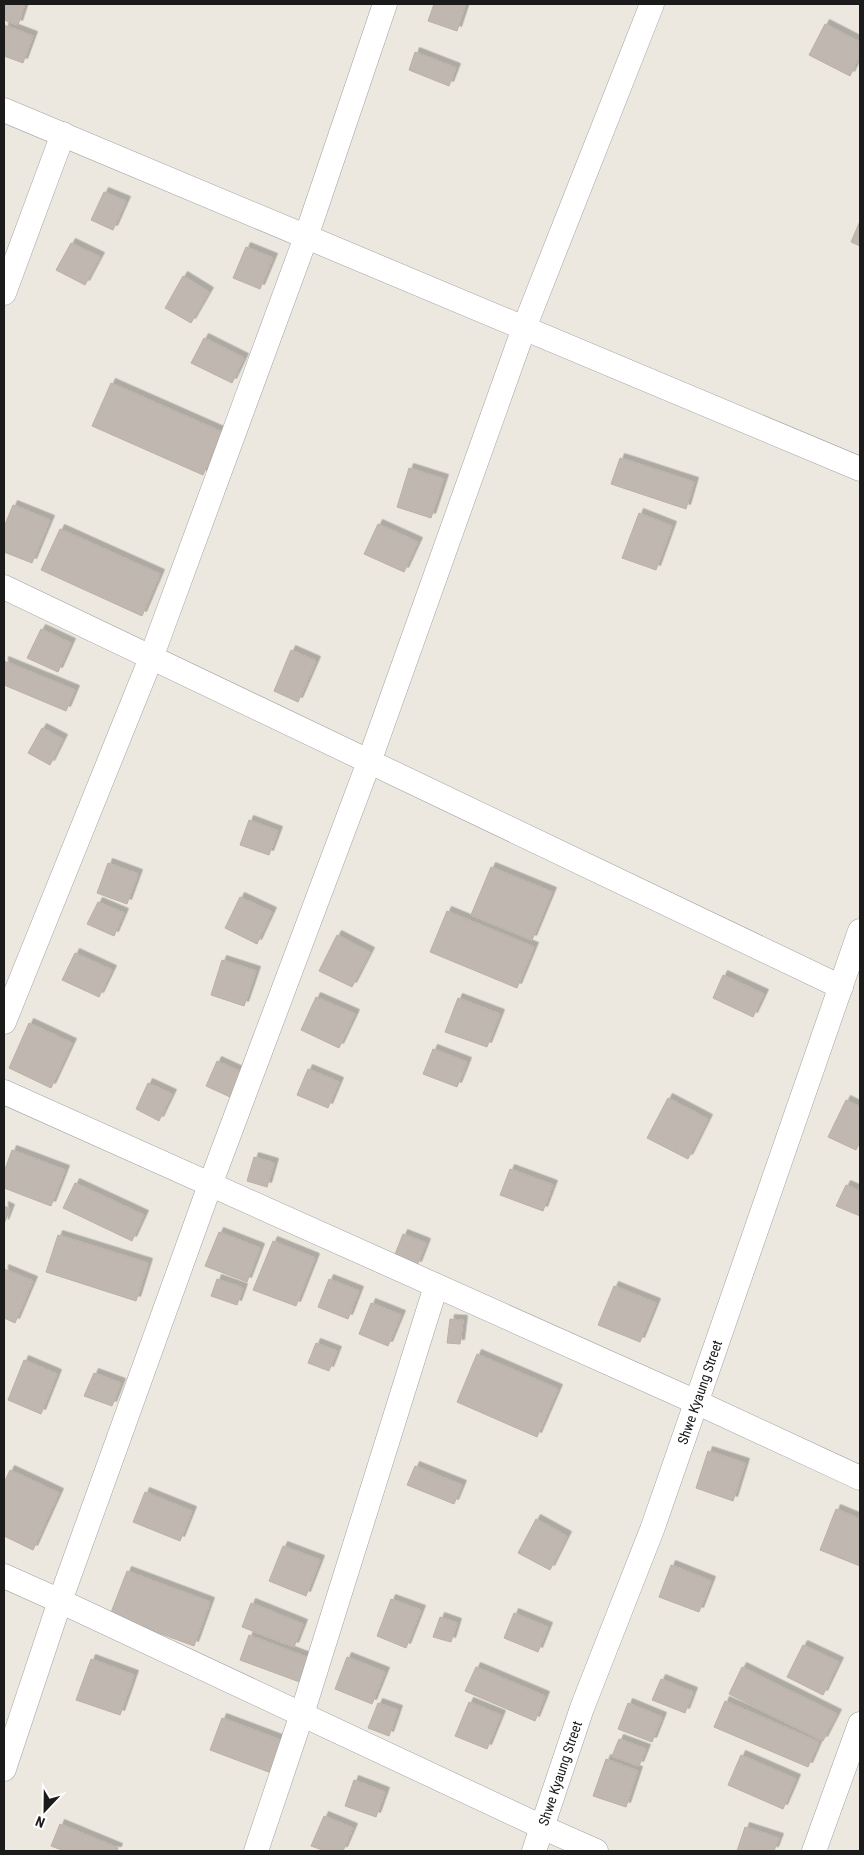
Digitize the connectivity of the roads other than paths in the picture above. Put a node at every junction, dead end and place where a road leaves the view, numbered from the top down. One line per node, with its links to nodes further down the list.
1 (385, 4): 5 (street)
2 (652, 4): 7 (street)
3 (4, 110): 4 (street)
4 (63, 134): 5 (street); 6 (street)
5 (306, 237): 7 (street); 10 (street)
6 (4, 293)
7 (524, 328): 8 (street); 11 (street)
8 (860, 469)
9 (4, 588): 10 (street)
10 (151, 658): 11 (street); 14 (street)
11 (369, 762): 13 (street); 16 (street)
12 (860, 931): 13 (street, Shwe Kyaung Street)
13 (841, 987): 18 (street, Shwe Kyaung Street)
14 (4, 1022)
15 (4, 1092): 16 (street)
16 (210, 1184): 17 (street); 21 (street)
17 (436, 1286): 18 (street); 22 (street)
18 (696, 1402): 19 (street); 25 (street, Shwe Kyaung Street)
19 (860, 1478)
20 (4, 1576): 21 (street)
21 (60, 1601): 22 (street); 24 (street)
22 (302, 1714): 25 (street); 26 (street)
23 (860, 1724): 29 (street)
24 (4, 1769)
25 (542, 1827): 27 (street, Shwe Kyaung Street); 28 (street)
26 (256, 1851)
27 (534, 1851)
28 (596, 1851)
29 (814, 1851)

